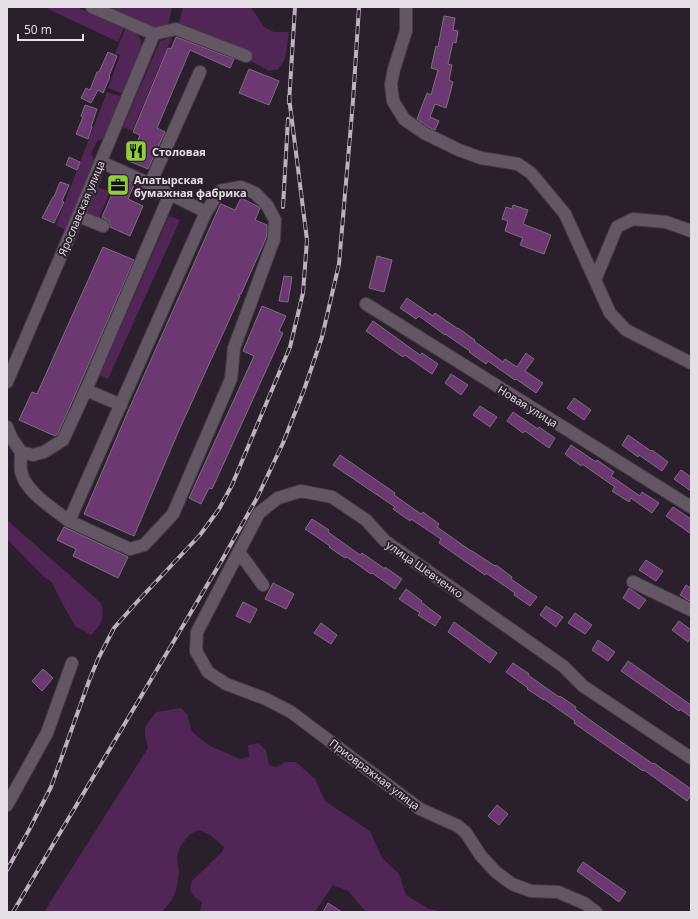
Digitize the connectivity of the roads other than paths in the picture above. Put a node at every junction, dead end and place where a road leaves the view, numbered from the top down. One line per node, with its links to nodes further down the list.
1 (92, 7): 3 (street)
2 (406, 7): 13 (street)
3 (154, 34): 4 (street); 6 (street, Ярославская улица)
4 (246, 56)
5 (200, 72): 7 (street)
6 (101, 162): 7 (street); 10 (street, Ярославская улица)
7 (150, 184): 8 (street)
8 (170, 194): 9 (street); 17 (street)
9 (206, 212): 18 (street); 22 (street)
10 (78, 216): 11 (street); 16 (street, Ярославская улица)
11 (103, 226)
12 (691, 231): 13 (street)
13 (595, 280): 15 (street)
14 (366, 304): 21 (street, Новая улица)
15 (691, 363)
16 (7, 382)
17 (86, 390): 18 (street); 20 (street)
18 (121, 404): 22 (street)
19 (7, 427): 20 (street)
20 (21, 452): 22 (street)
21 (691, 508)
22 (69, 521)
23 (239, 552): 25 (street); 27 (street, улица Шевченко); 29 (street, улица Шевченко)
24 (633, 582): 26 (street)
25 (263, 585)
26 (691, 610)
27 (196, 651): 31 (street, Приовражная улица)
28 (72, 663): 30 (street)
29 (691, 758)
30 (7, 805)
31 (596, 912)

